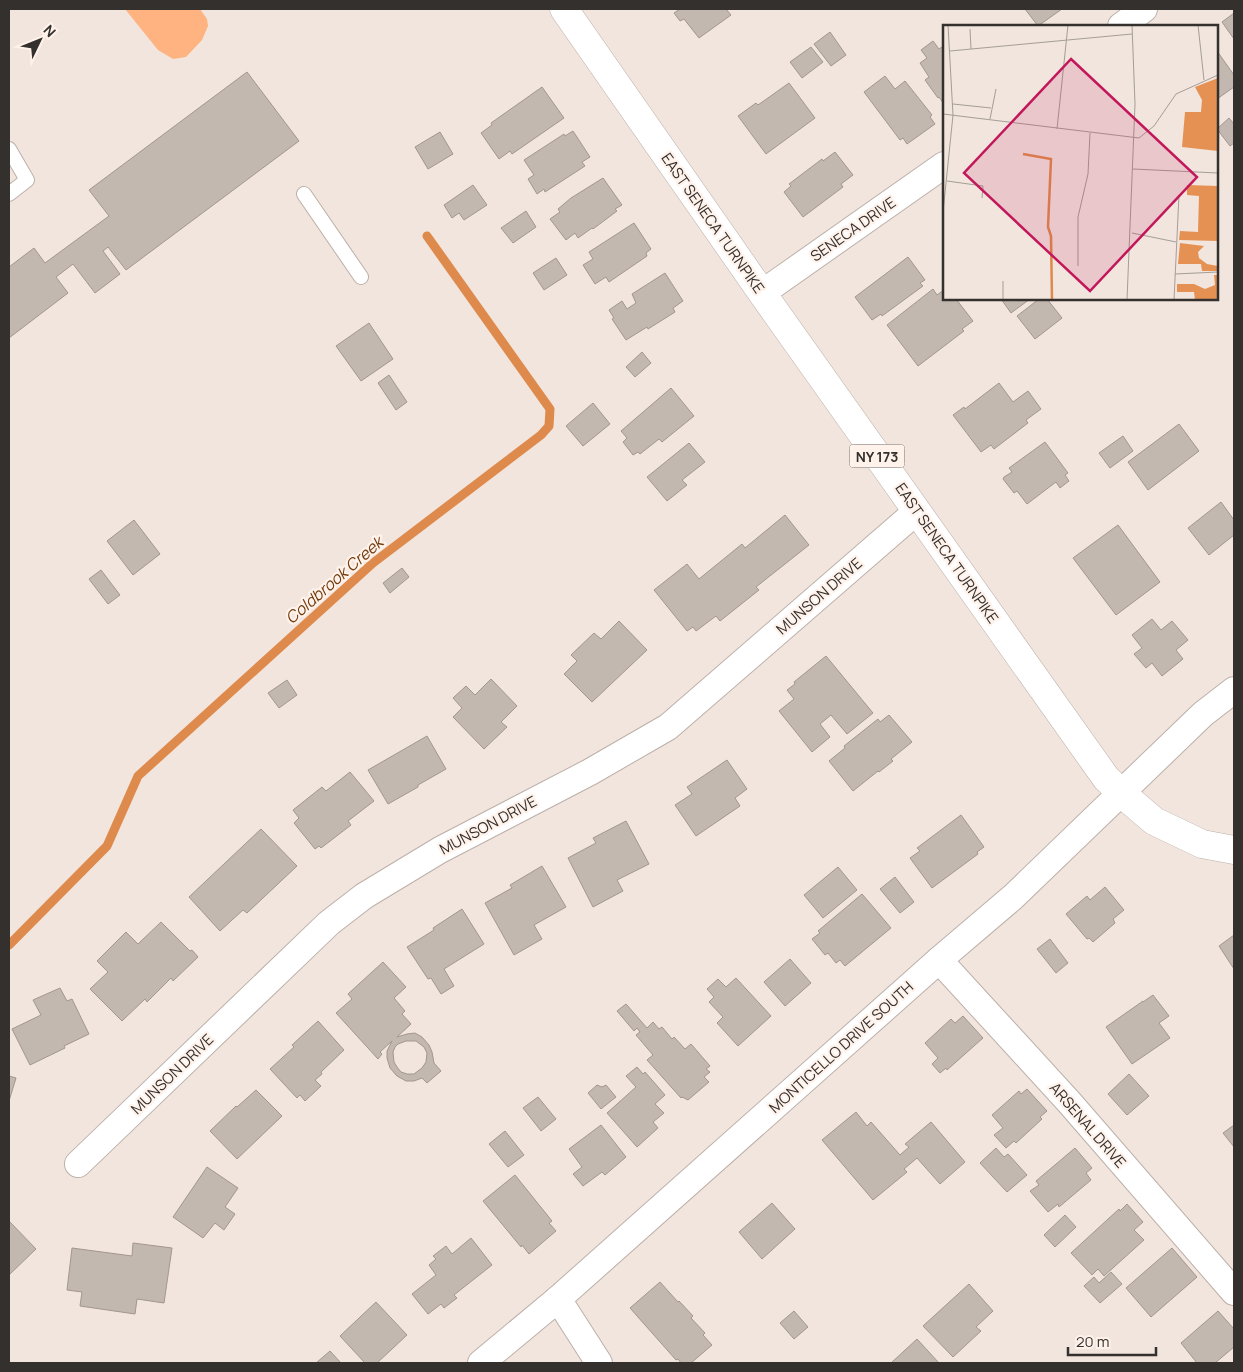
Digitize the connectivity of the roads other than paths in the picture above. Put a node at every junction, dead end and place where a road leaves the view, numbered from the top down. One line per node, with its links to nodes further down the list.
1 (564, 9): 9 (main road, EAST SENECA TURNPIKE / NY 173)
2 (1144, 9): 3 (street)
3 (1122, 25)
4 (9, 149): 6 (lane)
5 (943, 165): 9 (street, SENECA DRIVE)
6 (9, 194)
7 (304, 194): 8 (lane)
8 (361, 278)
9 (762, 294): 10 (main road, EAST SENECA TURNPIKE / NY 173)
10 (917, 511): 12 (main road, EAST SENECA TURNPIKE / NY 173); 15 (street, MUNSON DRIVE)
11 (1234, 690): 12 (street, MONTICELLO DRIVE SOUTH)
12 (1120, 792): 13 (main road, EAST SENECA TURNPIKE / NY 173); 14 (street, MONTICELLO DRIVE SOUTH)
13 (1234, 850)
14 (939, 960): 16 (street, ARSENAL DRIVE); 17 (street, MONTICELLO DRIVE SOUTH)
15 (78, 1164)
16 (1234, 1292)
17 (558, 1299): 18 (street, MONTICELLO DRIVE SOUTH); 19 (street)
18 (480, 1363)
19 (599, 1363)

